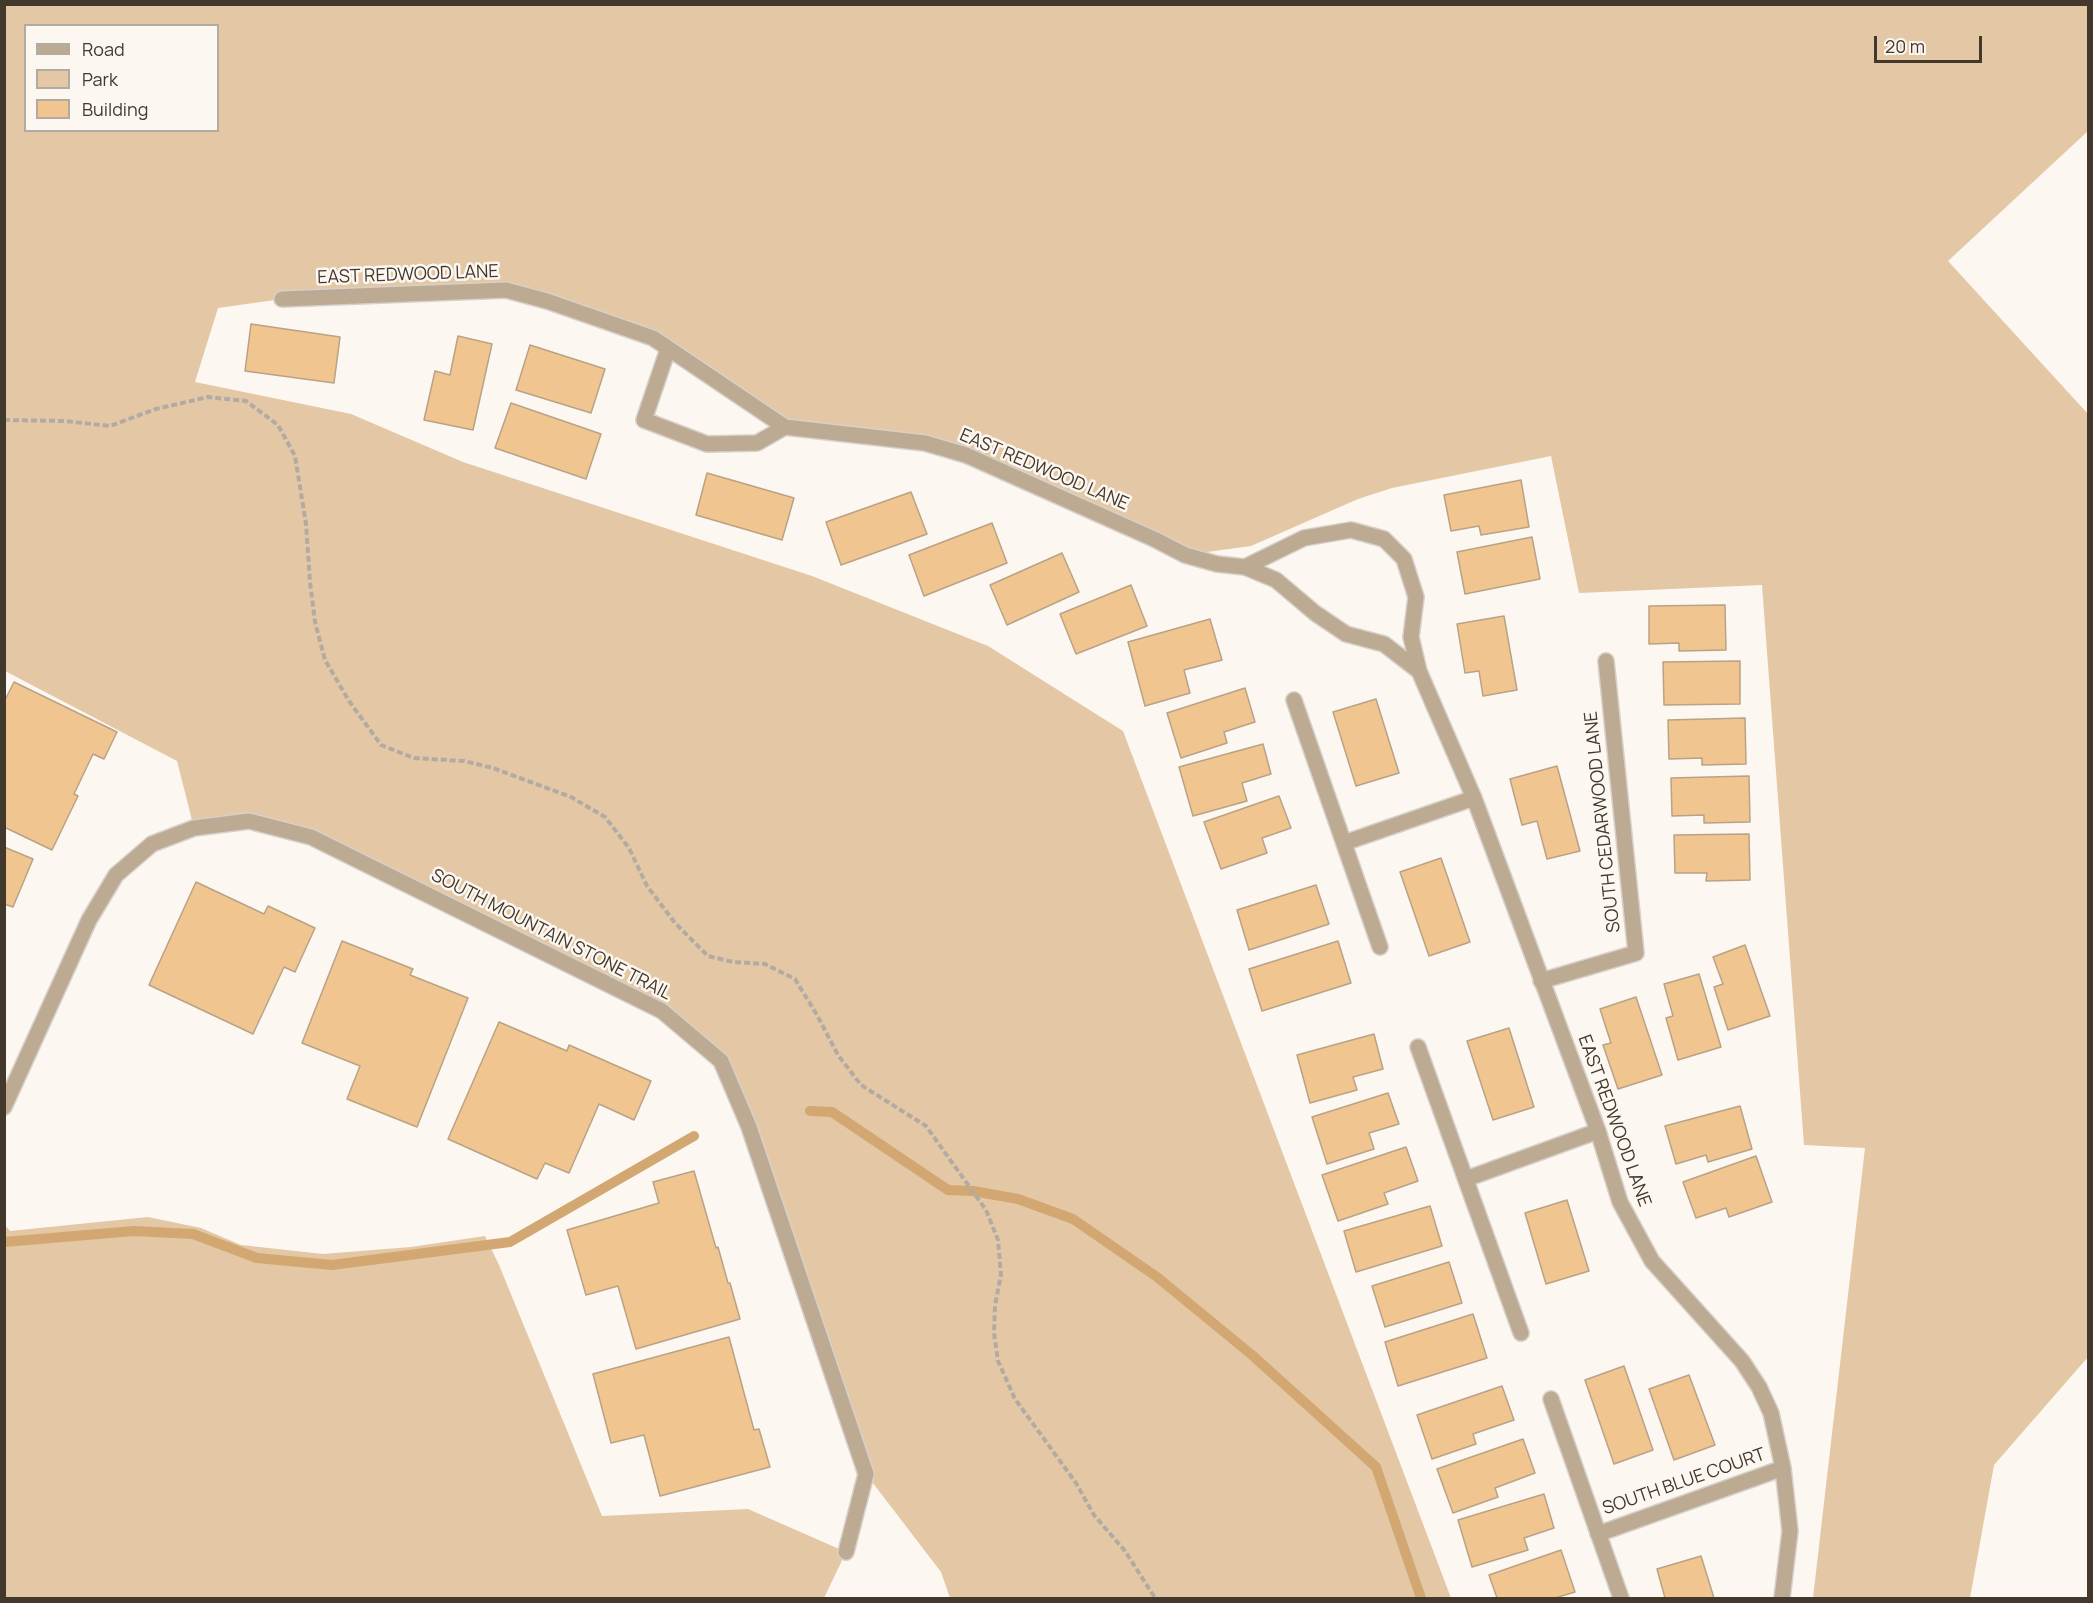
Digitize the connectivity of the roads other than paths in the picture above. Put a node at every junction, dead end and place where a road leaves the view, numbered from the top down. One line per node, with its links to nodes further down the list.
1 (282, 300): 2 (street, EAST REDWOOD LANE)
2 (668, 349): 3 (street, EAST REDWOOD LANE); 3 (street)
3 (785, 427): 4 (street, EAST REDWOOD LANE)
4 (1245, 567): 6 (street, EAST REDWOOD LANE); 6 (street, EAST REDWOOD LANE)
5 (1606, 661): 11 (street, SOUTH CEDARWOOD LANE)
6 (1419, 670): 8 (street, EAST REDWOOD LANE)
7 (1294, 700): 9 (street)
8 (1473, 798): 9 (street); 11 (street, EAST REDWOOD LANE)
9 (1344, 843): 10 (street)
10 (1380, 947)
11 (1541, 981): 14 (street, EAST REDWOOD LANE)
12 (1418, 1047): 15 (street)
13 (4, 1107): 20 (street, SOUTH MOUNTAIN STONE TRAIL)
14 (1598, 1131): 15 (street); 18 (street, EAST REDWOOD LANE)
15 (1466, 1179): 16 (street)
16 (1521, 1333)
17 (1551, 1399): 19 (street, SOUTH BLUE COURT)
18 (1783, 1468): 19 (street, SOUTH BLUE COURT); 22 (street, EAST REDWOOD LANE)
19 (1598, 1533): 21 (street, SOUTH BLUE COURT)
20 (846, 1552)
21 (1621, 1599)
22 (1782, 1599)

